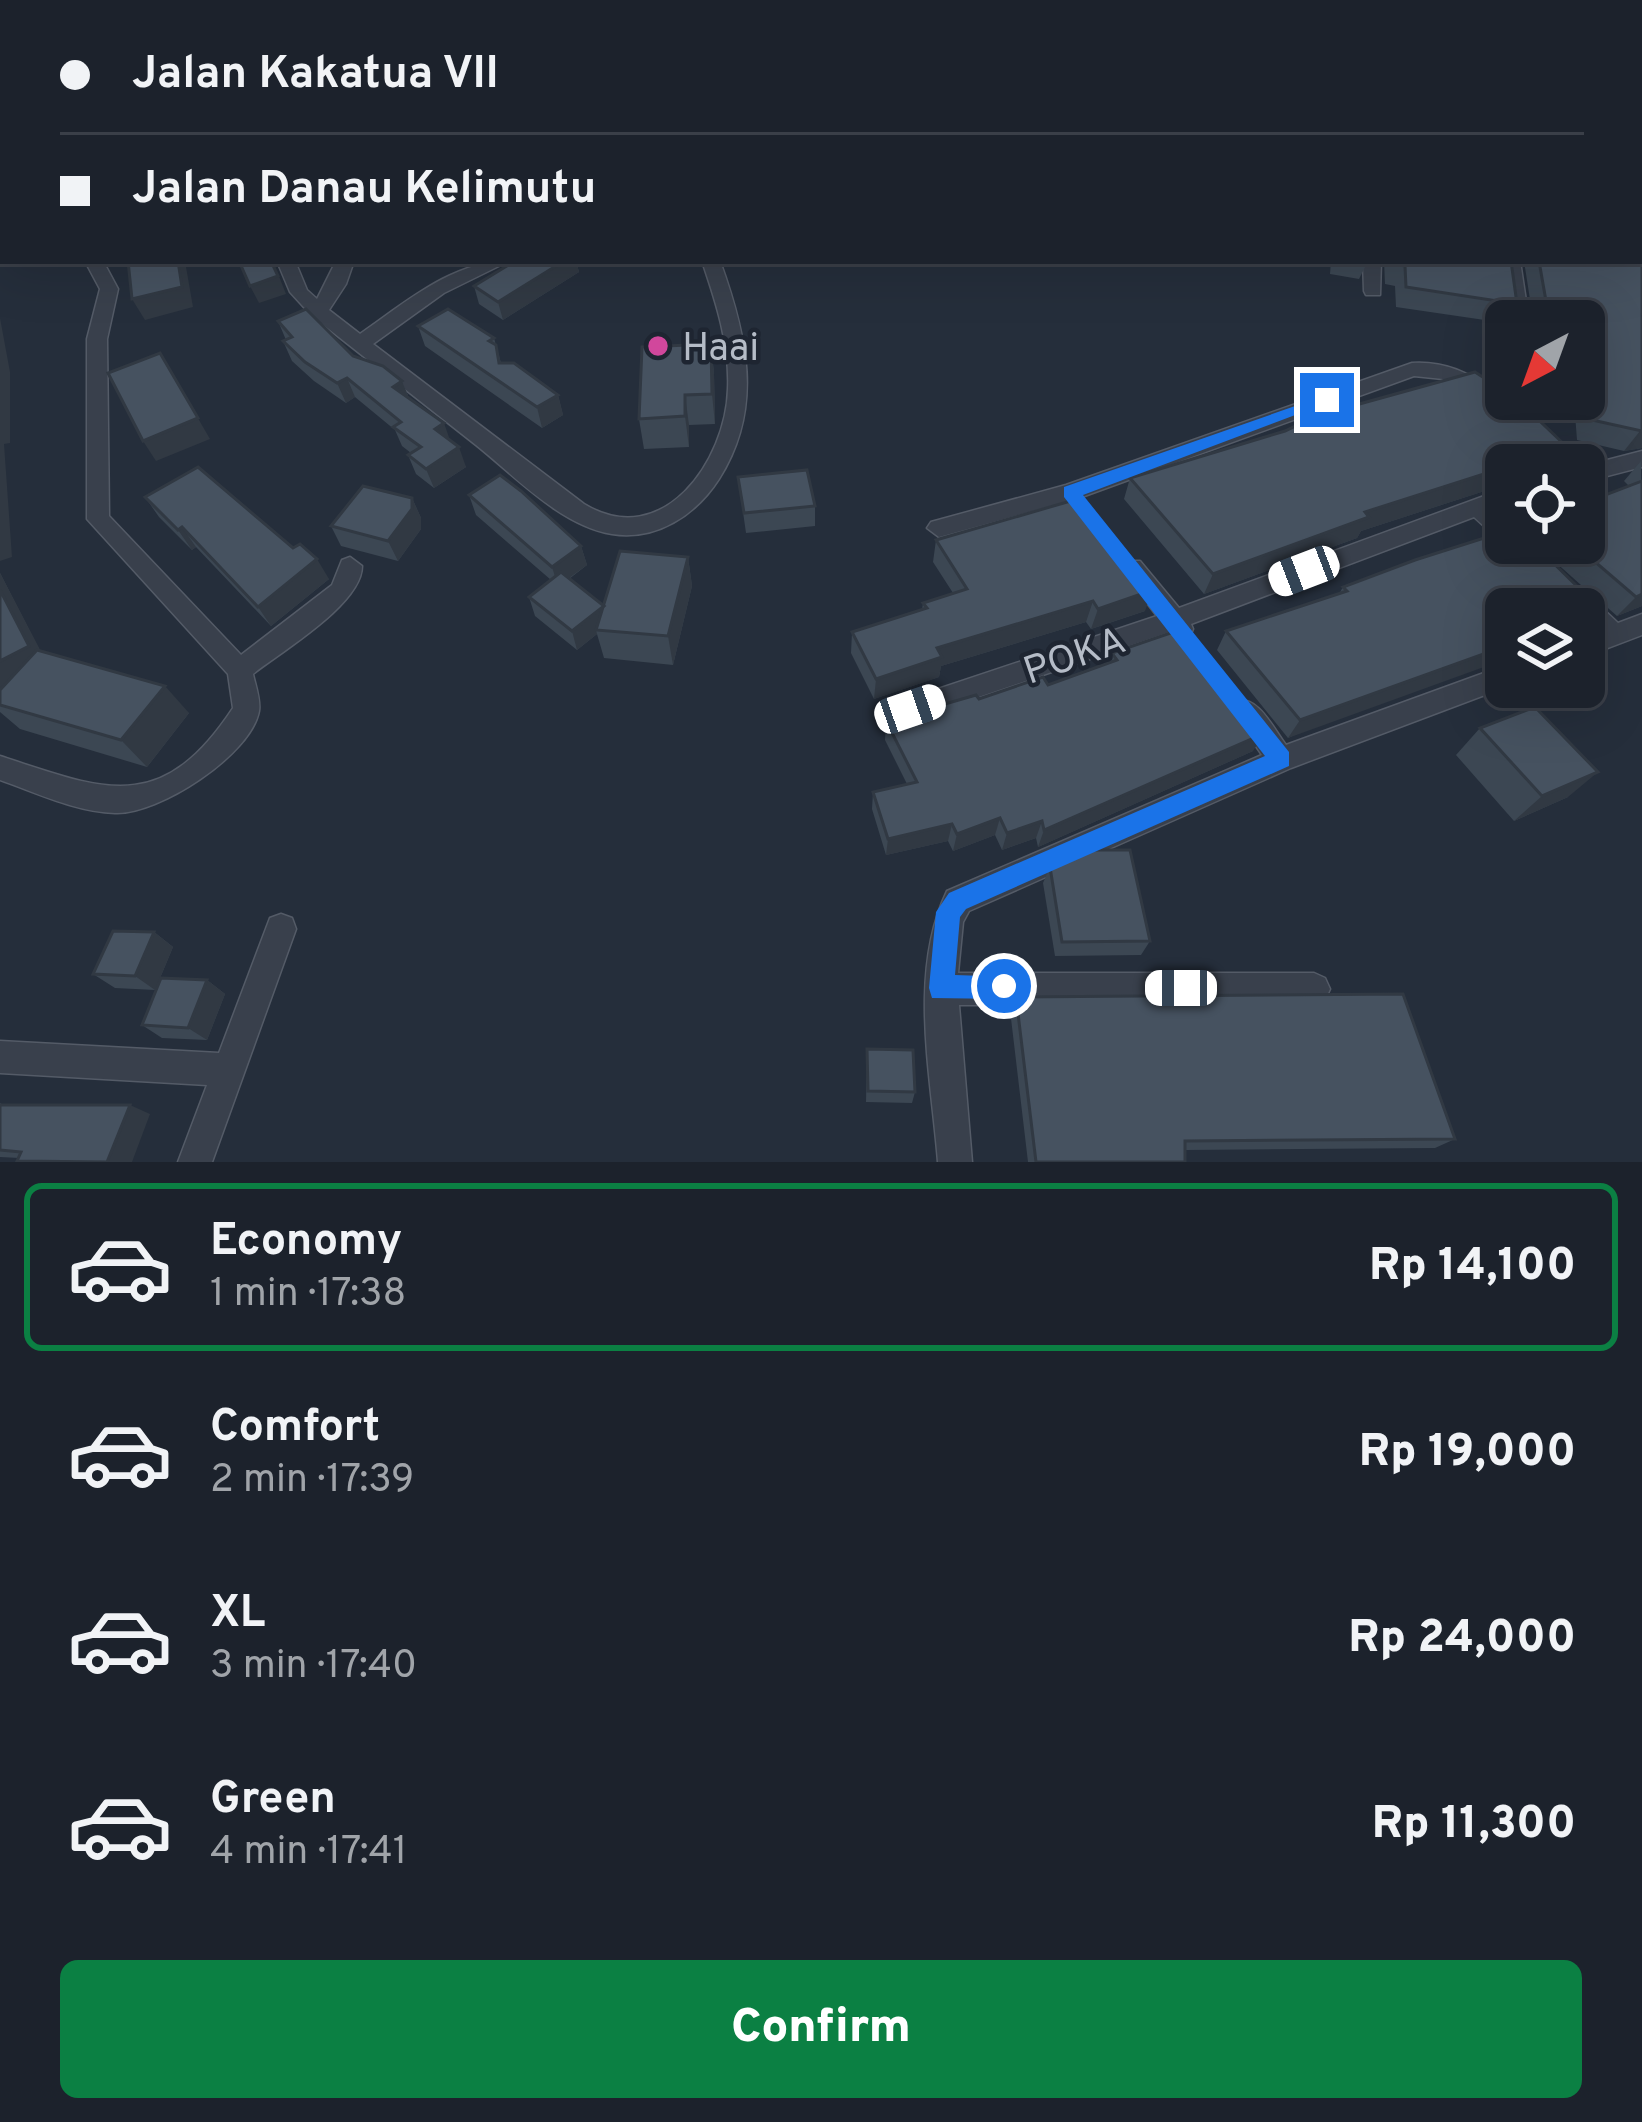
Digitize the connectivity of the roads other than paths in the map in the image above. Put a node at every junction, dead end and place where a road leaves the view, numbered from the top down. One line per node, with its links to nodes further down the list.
1 (96, 264): 27 (street)
2 (287, 264): 10 (street)
3 (344, 264): 10 (street)
4 (493, 264): 11 (street)
5 (712, 264): 11 (street)
6 (1372, 264): 8 (street)
7 (1511, 264): 9 (street)
8 (1373, 291)
9 (1516, 300)
10 (318, 310): 11 (street)
11 (361, 343)
12 (1485, 394): 18 (street)
13 (1642, 459): 14 (street)
14 (1605, 469)
15 (1485, 502): 16 (street, POKA)
16 (1476, 505): 17 (street); 21 (street, POKA)
17 (1485, 513)
18 (939, 529)
19 (1115, 547): 21 (street)
20 (350, 566): 27 (street)
21 (1174, 620): 26 (street); 30 (street, POKA)
22 (1642, 624): 24 (street)
23 (1605, 626): 24 (street)
24 (1615, 635): 25 (street)
25 (1605, 639)
26 (1201, 655)
27 (240, 670): 32 (street)
28 (1485, 684): 31 (street)
29 (1228, 690): 31 (street)
30 (910, 709)
31 (1281, 759): 34 (street)
32 (0, 768)
33 (281, 928): 37 (street)
34 (941, 988): 35 (street); 39 (street)
35 (1314, 989)
36 (0, 1057): 37 (street)
37 (229, 1070): 38 (street)
38 (195, 1162)
39 (955, 1162)

